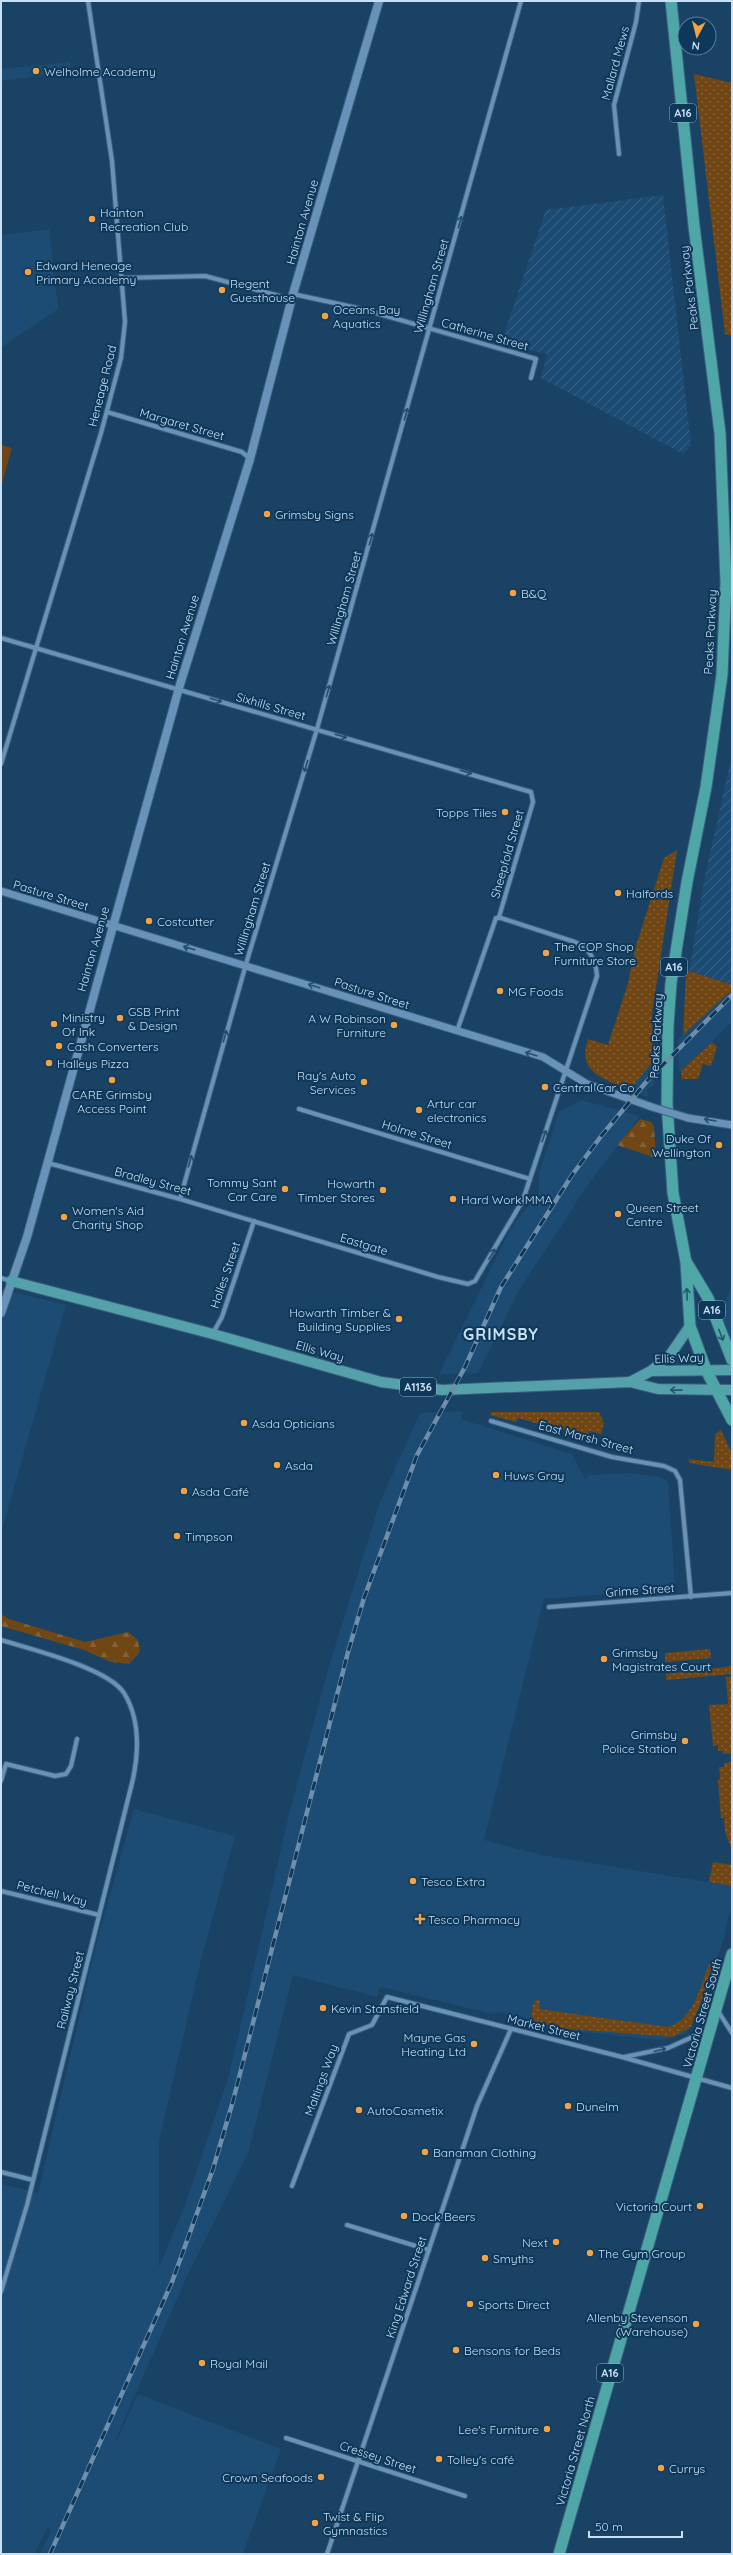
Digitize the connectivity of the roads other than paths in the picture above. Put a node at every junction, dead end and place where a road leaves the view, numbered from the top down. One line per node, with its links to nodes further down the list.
1 (88, 1): 7 (street, Heneage Road)
2 (379, 1): 8 (main road, Hainton Avenue)
3 (521, 1): 10 (street, Willingham Street, one-way to 3)
4 (639, 1): 6 (street, Mallard Mews)
5 (670, 1): 32 (highway, Peaks Parkway / A16)
6 (619, 154)
7 (122, 278): 9 (street); 12 (street, Heneage Road)
8 (293, 294): 9 (main road, Hainton Avenue); 10 (street, Catherine Street)
9 (290, 304): 13 (main road, Hainton Avenue)
10 (430, 328): 11 (street, Catherine Street); 17 (street, Willingham Street, one-way to 10)
11 (531, 378)
12 (107, 412): 13 (street, Margaret Street); 15 (street, Heneage Road)
13 (250, 459): 16 (main road, Hainton Avenue)
14 (1, 638): 15 (street, Sixhills Street)
15 (35, 648): 16 (street, Sixhills Street); 18 (street, Heneage Road)
16 (179, 688): 17 (street, Sixhills Street, one-way to 17); 22 (main road, Hainton Avenue)
17 (317, 729): 19 (street, Sixhills Street, one-way to 19); 23 (street, Willingham Street, one-way to 23)
18 (1, 764)
19 (533, 796): 21 (street, Sheepfold Street)
20 (1, 891): 22 (street, Pasture Street)
21 (498, 918): 24 (street, Sheepfold Street); 25 (street)
22 (113, 926): 23 (street, Pasture Street, one-way to 22); 28 (main road, Hainton Avenue)
23 (246, 964): 24 (street, Pasture Street, one-way to 23); 30 (street, Willingham Street, one-way to 23)
24 (457, 1031): 25 (street, Pasture Street, one-way to 24)
25 (566, 1070): 27 (street, Pasture Street, one-way to 25, bridge); 29 (street, one-way to 25)
26 (299, 1109): 29 (street, Holme Street)
27 (732, 1125)
28 (45, 1163): 30 (street, Bradley Street); 34 (main road, Hainton Avenue)
29 (530, 1179): 31 (street, Eastgate, one-way to 29)
30 (180, 1199): 31 (street, Bradley Street)
31 (254, 1221): 37 (street, Holles Street)
32 (686, 1262): 36 (highway, Peaks Parkway / A16, one-way to 32); 38 (highway, Peaks Parkway / A16, one-way to 38)
33 (1, 1278): 34 (street)
34 (11, 1281): 35 (main road, Hainton Avenue); 37 (main road, Ellis Way / A1136)
35 (1, 1312)
36 (690, 1326): 39 (highway, Peaks Parkway / A16); 41 (main road)
37 (213, 1334): 42 (main road, Ellis Way / A1136)
38 (732, 1360)
39 (706, 1370): 40 (main road, Ellis Way / A1136); 41 (main road, Ellis Way / A1136); 43 (highway, A16)
40 (732, 1370)
41 (651, 1371): 42 (main road, Ellis Way / A1136)
42 (630, 1382): 43 (main road, Ellis Way / A1136, one-way to 42)
43 (716, 1390): 44 (main road, Ellis Way / A1136); 45 (highway, A16)
44 (732, 1390)
45 (732, 1420)
46 (491, 1421): 48 (street, East Marsh Street)
47 (732, 1593): 48 (street, Grime Street)
48 (691, 1596): 49 (street, Grime Street)
49 (549, 1608)
50 (1, 1640): 55 (street, Railway Street)
51 (78, 1739): 52 (street)
52 (3, 1763): 53 (street)
53 (1, 1781)
54 (1, 1891): 55 (street, Petchell Way)
55 (99, 1915): 66 (street, Railway Street)
56 (732, 1954): 58 (highway, Victoria Street South / A16)
57 (387, 1997): 60 (street, Market Street); 67 (street, Maltings Way)
58 (717, 2009): 59 (highway, Victoria Street South / A16); 61 (street)
59 (711, 2028): 62 (street, one-way to 59); 63 (highway, Victoria Street South / A16)
60 (511, 2029): 62 (street, Market Street); 69 (street, King Edward Street)
61 (732, 2033)
62 (622, 2057): 63 (street, Market Street)
63 (696, 2078): 64 (street, Market Street); 75 (highway, Victoria Street North / A16)
64 (732, 2088)
65 (1, 2172): 66 (street)
66 (33, 2180): 70 (street, Railway Street)
67 (292, 2186)
68 (346, 2225): 69 (street)
69 (429, 2250): 72 (street, King Edward Street)
70 (1, 2292)
71 (286, 2438): 72 (street, Cressey Street)
72 (359, 2462): 73 (street, Cressey Street); 74 (street, King Edward Street)
73 (465, 2496)
74 (327, 2554)
75 (559, 2554)

